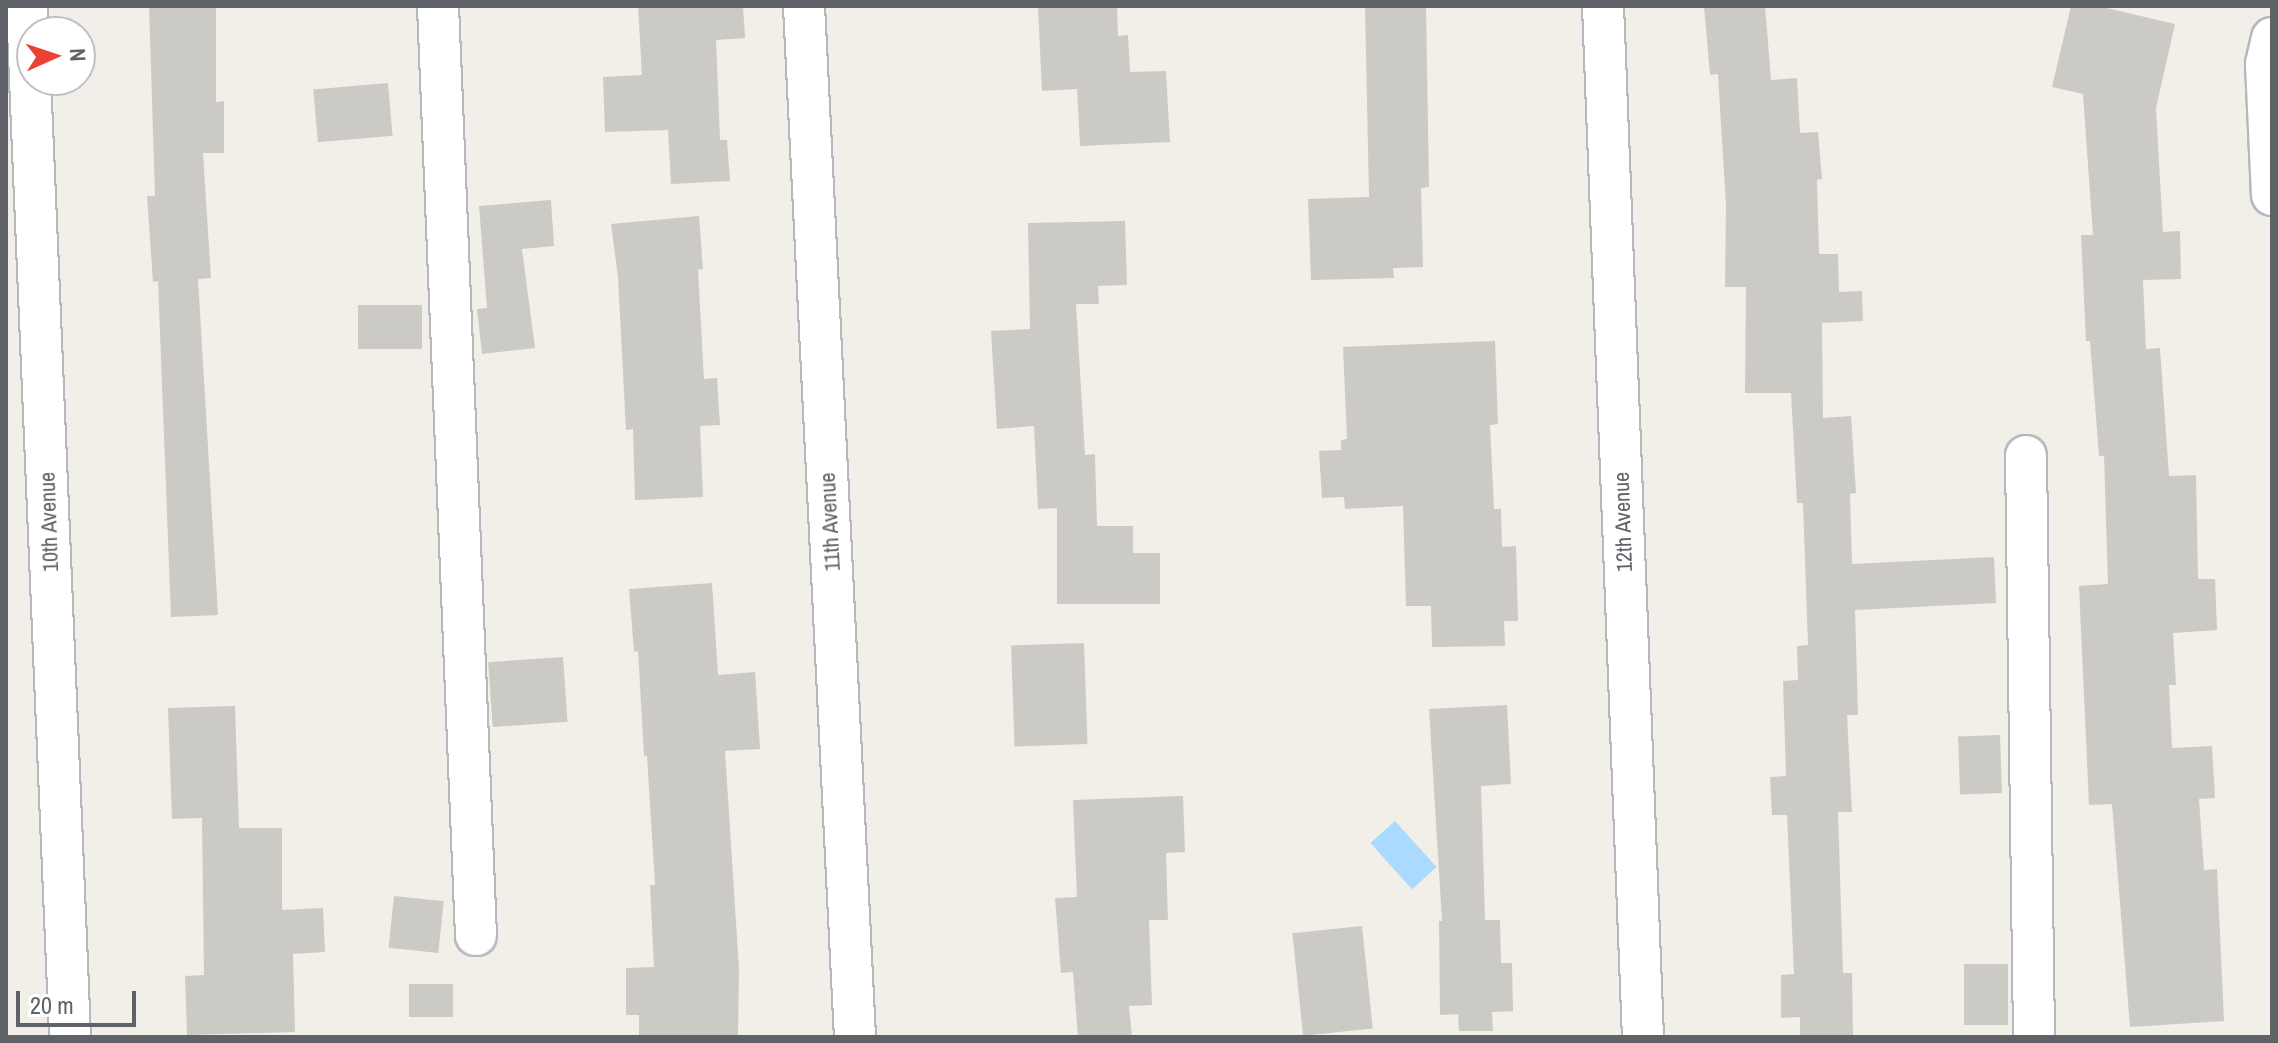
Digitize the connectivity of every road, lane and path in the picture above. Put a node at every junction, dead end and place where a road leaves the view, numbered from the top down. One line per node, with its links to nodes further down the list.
1 (27, 6): 9 (street, 10th Avenue)
2 (438, 6): 8 (street)
3 (804, 6): 10 (street, 11th Avenue)
4 (1603, 6): 11 (street, 12th Avenue)
5 (2272, 38): 6 (street)
6 (2272, 195)
7 (2026, 456): 12 (street)
8 (476, 935)
9 (70, 1037)
10 (855, 1037)
11 (1643, 1037)
12 (2034, 1037)

